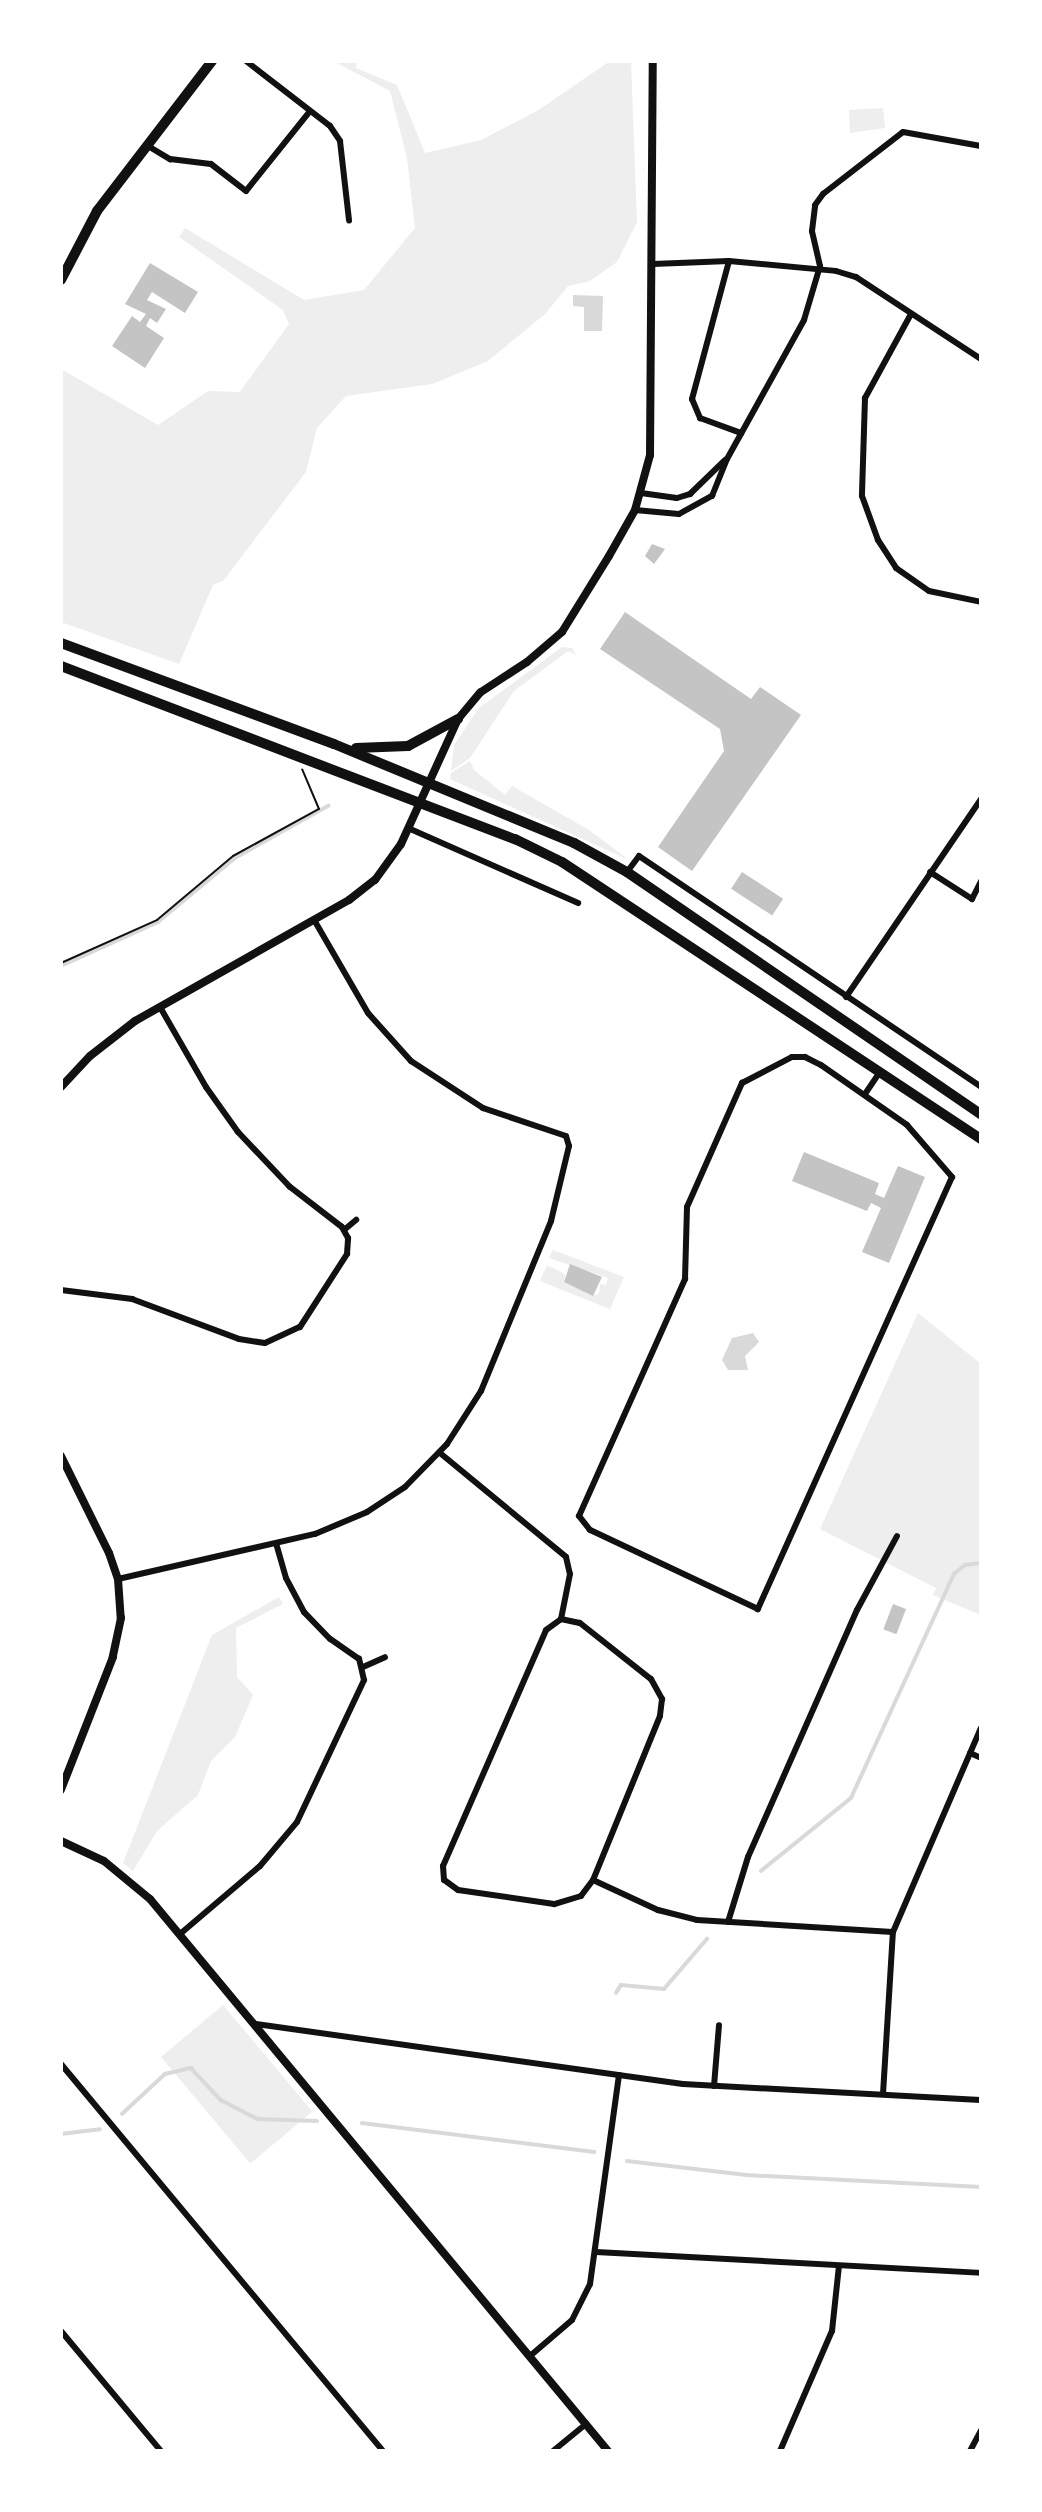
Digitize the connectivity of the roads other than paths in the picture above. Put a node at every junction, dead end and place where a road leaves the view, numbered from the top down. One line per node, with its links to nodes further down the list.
1 (212, 61): 5 (main road)
2 (246, 61): 4 (street)
3 (653, 61): 9 (street)
4 (310, 111): 5 (street); 7 (street)
5 (148, 146): 11 (main road)
6 (981, 146): 10 (street)
7 (349, 220)
8 (729, 261): 9 (street); 10 (street); 14 (street)
9 (653, 264): 16 (street)
10 (820, 266): 12 (street); 14 (street)
11 (61, 280)
12 (911, 314): 13 (street); 18 (street)
13 (981, 359)
14 (741, 432): 15 (street)
15 (727, 459): 16 (street); 17 (street)
16 (641, 493): 17 (street)
17 (635, 510): 21 (street)
18 (981, 602)
19 (61, 643): 22 (main road)
20 (61, 666): 25 (main road)
21 (458, 719): 22 (main road); 23 (street)
22 (334, 744): 23 (main road)
23 (427, 782): 25 (street); 27 (main road)
24 (981, 799): 28 (street)
25 (419, 803): 26 (street); 34 (main road)
26 (408, 828): 30 (street); 31 (street)
27 (627, 872): 32 (street); 38 (main road)
28 (930, 872): 29 (street); 32 (street)
29 (981, 881)
30 (578, 903)
31 (314, 920): 33 (street); 43 (street)
32 (846, 998): 36 (street)
33 (160, 1007): 35 (street); 41 (street)
34 (880, 1072): 37 (street); 39 (main road)
35 (61, 1087)
36 (981, 1087)
37 (865, 1094): 37 (street)
38 (981, 1115)
39 (981, 1139)
40 (356, 1220): 41 (street)
41 (344, 1230): 42 (street)
42 (61, 1290)
43 (440, 1453): 46 (street); 48 (street)
44 (61, 1457): 47 (street)
45 (897, 1536): 57 (street)
46 (276, 1543): 47 (street); 50 (street)
47 (118, 1579): 54 (street)
48 (561, 1619): 56 (street); 56 (street)
49 (385, 1657): 50 (street)
50 (363, 1667): 59 (street)
51 (981, 1728): 52 (street)
52 (970, 1753): 53 (street); 58 (street)
53 (981, 1758)
54 (61, 1790)
55 (61, 1841): 59 (street)
56 (593, 1880): 57 (street)
57 (728, 1922): 58 (street)
58 (893, 1932): 65 (street)
59 (180, 1934): 60 (street)
60 (256, 2024): 63 (street); 71 (street)
61 (719, 2025): 64 (street)
62 (61, 2064): 75 (street)
63 (619, 2075): 64 (street); 67 (street)
64 (714, 2086): 65 (street)
65 (883, 2094): 66 (street)
66 (981, 2099)
67 (596, 2252): 68 (street); 71 (street)
68 (839, 2266): 69 (street); 78 (street)
69 (981, 2273)
70 (61, 2331): 74 (street)
71 (530, 2356): 72 (street)
72 (586, 2424): 76 (street); 77 (street)
73 (981, 2430): 79 (street)
74 (161, 2451)
75 (383, 2451)
76 (553, 2451)
77 (608, 2451)
78 (780, 2451)
79 (970, 2451)

